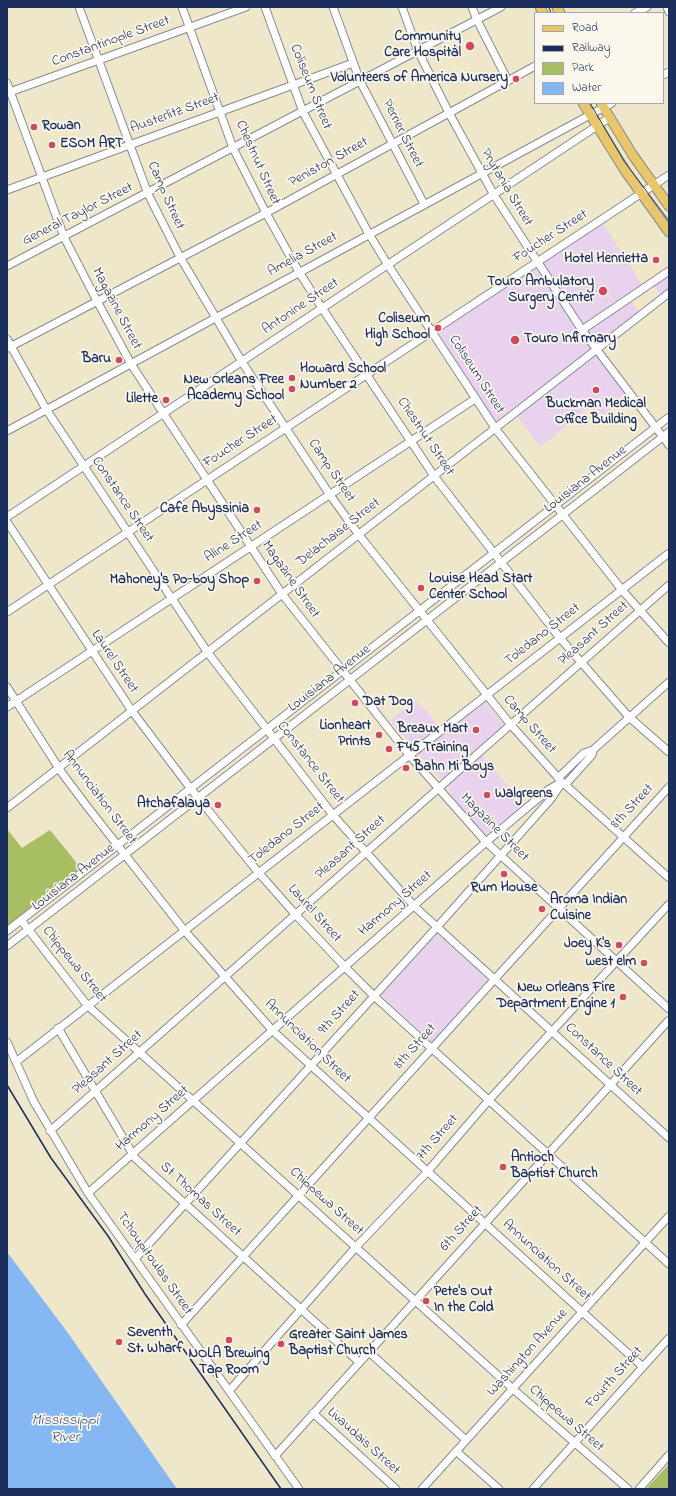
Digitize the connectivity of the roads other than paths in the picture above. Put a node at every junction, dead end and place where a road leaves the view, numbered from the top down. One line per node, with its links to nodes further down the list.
1 (79, 7): 16 (street, Camp Street)
2 (182, 7): 14 (street, Chestnut Street)
3 (246, 7): 14 (street, Constantinople Street)
4 (265, 7): 22 (street, Coliseum Street)
5 (333, 7): 17 (street, Perrier Street)
6 (402, 7): 15 (street, Prytania Street)
7 (472, 7): 13 (street)
8 (501, 7): 13 (street, General Taylor Street)
9 (647, 7): 11 (street)
10 (666, 7): 12 (street)
11 (637, 12)
12 (669, 12)
13 (477, 20): 15 (street, General Taylor Street); 20 (street)
14 (190, 28): 16 (street, Constantinople Street); 26 (street, Chestnut Street)
15 (418, 51): 19 (street, General Taylor Street); 28 (street, Prytania Street)
16 (98, 60): 23 (street, Constantinople Street); 33 (street, Camp Street)
17 (353, 63): 19 (street, Perrier Street); 22 (street, Austerlitz Street)
18 (534, 67): 20 (street, Peniston Street)
19 (360, 81): 27 (street, General Taylor Street); 32 (street, Perrier Street)
20 (508, 81): 28 (street, Peniston Street)
21 (7, 83): 23 (street, Magazine Street)
22 (293, 85): 26 (street, Austerlitz Street); 27 (street, Coliseum Street)
23 (9, 92): 38 (street, Magazine Street)
24 (584, 104): 29 (main road)
25 (602, 106): 29 (street, Amelia Street); 30 (main road)
26 (220, 111): 33 (street, Austerlitz Street); 34 (street, Chestnut Street)
27 (303, 112): 34 (street, General Taylor Street); 36 (street, Coliseum Street)
28 (449, 113): 32 (street, Peniston Street); 35 (street, Prytania Street)
29 (589, 114): 31 (main road); 35 (street, Amelia Street)
30 (609, 118): 31 (street, Antonine Street); 39 (main road)
31 (596, 126): 42 (main road); 43 (street, Antonine Street)
32 (392, 143): 36 (street, Peniston Street); 44 (street, Perrier Street)
33 (129, 145): 38 (street, Austerlitz Street); 41 (street, Camp Street)
34 (233, 148): 41 (street, General Taylor Street); 46 (street, Chestnut Street)
35 (481, 173): 43 (street, Prytania Street); 44 (street, Amelia Street)
36 (336, 174): 46 (street, Peniston Street); 48 (street, Coliseum Street)
37 (669, 175): 39 (street, Foucher Street)
38 (42, 177): 40 (street, Austerlitz Street); 49 (street, Magazine Street)
39 (653, 186): 42 (street, Foucher Street); 45 (main road)
40 (7, 190)
41 (148, 194): 49 (street, General Taylor Street); 50 (street, Camp Street)
42 (641, 194): 47 (main road); 51 (street, Foucher Street)
43 (494, 195): 51 (street, Prytania Street); 52 (street, Antonine Street)
44 (424, 204): 48 (street, Amelia Street)
45 (669, 206)
46 (266, 213): 50 (street, Peniston Street); 55 (street, Chestnut Street)
47 (669, 232)
48 (369, 234): 52 (street, Coliseum Street); 55 (street, Amelia Street)
49 (64, 237): 53 (street, General Taylor Street); 57 (street, Magazine Street)
50 (180, 257): 57 (street, Peniston Street); 59 (street, Camp Street)
51 (537, 262): 60 (street, Foucher Street); 61 (street, Prytania Street)
52 (388, 265): 58 (street, Antonine Street); 60 (street, Coliseum Street)
53 (7, 266)
54 (669, 271): 61 (street)
55 (299, 272): 58 (street, Chestnut Street); 59 (street, Amelia Street)
56 (669, 293): 64 (street, Delachaise Street)
57 (97, 301): 63 (street, Peniston Street); 66 (street, Magazine Street)
58 (322, 308): 65 (street, Antonine Street); 67 (street, Chestnut Street)
59 (215, 319): 65 (street, Camp Street); 66 (street, Amelia Street)
60 (431, 330): 67 (street, Foucher Street); 68 (street, Coliseum Street)
61 (582, 330): 64 (street, Prytania Street)
62 (7, 339): 63 (street, Constance Street)
63 (9, 347): 69 (street, Constance Street)
64 (596, 350): 72 (street, Prytania Street); 73 (street, Delachaise Street)
65 (242, 362): 70 (street, Antonine Street); 74 (street, Camp Street)
66 (131, 364): 69 (street, Amelia Street); 70 (street, Magazine Street)
67 (366, 374): 74 (street, Foucher Street); 78 (street, Chestnut Street)
68 (475, 398): 73 (street, Coliseum Street); 78 (street, Aline Street)
69 (46, 410): 75 (street, Amelia Street); 80 (street, Constance Street)
70 (164, 413): 80 (street, Antonine Street); 82 (street, Magazine Street)
71 (669, 417): 72 (street, Louisiana Avenue)
72 (656, 427): 77 (street, Prytania Street); 84 (street, Louisiana Avenue)
73 (495, 428): 81 (street, Delachaise Street); 84 (street, Coliseum Street)
74 (286, 429): 82 (street, Foucher Street); 83 (street, Camp Street)
75 (7, 431)
76 (669, 432): 77 (street, Louisiana Avenue)
77 (663, 436): 79 (street, Prytania Street); 85 (street, Louisiana Avenue)
78 (411, 441): 81 (street, Chestnut Street); 83 (street, Aline Street)
79 (669, 445)
80 (84, 466): 86 (street, Antonine Street); 88 (street, Constance Street)
81 (434, 476): 89 (street, Delachaise Street); 91 (street, Chestnut Street)
82 (207, 480): 88 (street, Foucher Street); 90 (street, Magazine Street)
83 (330, 495): 89 (street, Camp Street); 90 (street, Aline Street)
84 (556, 506): 85 (street, Coliseum Street); 91 (street, Louisiana Avenue)
85 (562, 514): 93 (street, Louisiana Avenue); 96 (street, Coliseum Street)
86 (7, 517)
87 (7, 522): 94 (street, Laurel Street)
88 (128, 532): 94 (street, Foucher Street); 98 (street, Constance Street)
89 (359, 535): 97 (street, Delachaise Street); 99 (street, Camp Street)
90 (251, 546): 97 (street, Magazine Street); 98 (street, Aline Street)
91 (494, 553): 93 (street, Chestnut Street); 99 (street, Louisiana Avenue)
92 (669, 553): 96 (street, Toledano Street)
93 (501, 562): 102 (street, Louisiana Avenue); 103 (street, Chestnut Street)
94 (48, 585): 101 (street, Foucher Street); 105 (street, Laurel Street)
95 (669, 585): 100 (street, Pleasant Street)
96 (622, 590): 100 (street, Coliseum Street); 103 (street, Toledano Street)
97 (282, 594): 106 (street, Delachaise Street); 108 (street, Magazine Street)
98 (172, 599): 105 (street, Aline Street); 106 (street, Constance Street)
99 (419, 611): 102 (street, Camp Street); 108 (street, Louisiana Avenue)
100 (639, 611): 104 (street, Coliseum Street); 107 (street, Pleasant Street)
101 (7, 612)
102 (426, 620): 109 (street, Louisiana Avenue); 112 (street, Camp Street)
103 (560, 638): 107 (street, Chestnut Street); 112 (street, Toledano Street)
104 (669, 643)
105 (92, 652): 114 (street, Aline Street); 117 (street, Laurel Street)
106 (208, 653): 117 (street, Delachaise Street); 120 (street, Constance Street)
107 (581, 662): 118 (street, Chestnut Street); 119 (street, Pleasant Street)
108 (342, 671): 109 (street, Magazine Street); 113 (street, Louisiana Avenue)
109 (350, 680): 116 (street, Louisiana Avenue); 123 (street, Magazine Street)
110 (669, 682): 118 (street, Harmony Street)
111 (7, 687): 114 (street, Annunciation Street)
112 (486, 696): 119 (street, Camp Street); 123 (street, Toledano Street)
113 (306, 700): 116 (street); 120 (street, Louisiana Avenue)
114 (16, 701): 115 (street, Aline Street); 124 (street, Annunciation Street)
115 (7, 707)
116 (313, 709): 121 (street, Louisiana Avenue)
117 (132, 711): 124 (street, Delachaise Street); 127 (street, Laurel Street)
118 (629, 717): 122 (street, Chestnut Street); 125 (street, Harmony Street)
119 (511, 725): 125 (street, Camp Street); 128 (street, Pleasant Street)
120 (268, 730): 121 (street, Constance Street); 127 (street, Louisiana Avenue)
121 (274, 738): 129 (street, Louisiana Avenue); 131 (street, Constance Street)
122 (669, 752)
123 (410, 756): 128 (street, Magazine Street); 131 (street, Toledano Street)
124 (59, 768): 130 (street, Delachaise Street); 134 (street, Annunciation Street)
125 (562, 782): 132 (street, Camp Street); 133 (street, Harmony Street); 137 (street, 9th Street)
126 (669, 787): 132 (street, 8th Street)
127 (192, 789): 129 (street, Laurel Street); 134 (street, Louisiana Avenue)
128 (438, 790): 133 (street, Magazine Street); 135 (street, Pleasant Street)
129 (198, 797): 136 (street, Louisiana Avenue); 138 (street, Laurel Street)
130 (7, 808)
131 (333, 815): 135 (street, Constance Street); 138 (street, Toledano Street)
132 (622, 837): 139 (street, Camp Street); 142 (street, 8th Street)
133 (486, 842): 137 (street, Magazine Street); 141 (street, Harmony Street)
134 (118, 846): 136 (street, Annunciation Street); 144 (street, Louisiana Avenue)
135 (366, 852): 141 (street, Constance Street); 143 (street, Pleasant Street)
136 (125, 855): 147 (street, Louisiana Avenue); 148 (street, Annunciation Street)
137 (500, 855): 142 (street, Magazine Street); 145 (street, 9th Street)
138 (258, 872): 143 (street, Laurel Street); 148 (street, Toledano Street)
139 (669, 878)
140 (669, 904): 150 (street, 7th Street)
141 (414, 906): 145 (street, Constance Street); 151 (street, Harmony Street)
142 (559, 908): 150 (street, Magazine Street); 153 (street, 8th Street)
143 (296, 915): 151 (street, Laurel Street); 152 (street, Pleasant Street)
144 (21, 920): 146 (street, Louisiana Avenue); 147 (street, Chippewa Street)
145 (437, 927): 153 (street, Constance Street); 154 (street, 9th Street)
146 (7, 930)
147 (28, 930): 149 (street, Louisiana Avenue); 155 (street, Chippewa Street)
148 (184, 930): 152 (street, Annunciation Street); 155 (street, Toledano Street)
149 (7, 946)
150 (617, 962): 156 (street, Magazine Street); 160 (street, 7th Street)
151 (344, 967): 154 (street, Laurel Street); 159 (street, Harmony Street)
152 (225, 977): 159 (street, Annunciation Street); 163 (street, Pleasant Street)
153 (494, 979): 160 (street, Constance Street); 162 (street, 8th Street)
154 (374, 996): 162 (street, Laurel Street); 165 (street, 9th Street)
155 (87, 1005): 158 (street, Toledano Street); 163 (street, Chippewa Street)
156 (669, 1009)
157 (669, 1020): 166 (street, 6th Street)
158 (58, 1028): 164 (street, Toledano Street); 167 (street, St Thomas Street)
159 (273, 1031): 165 (street, Annunciation Street); 169 (street, Harmony Street)
160 (552, 1031): 166 (street, Constance Street); 168 (street, 7th Street)
161 (7, 1042): 164 (street, Tchoupitoulas Street)
162 (432, 1049): 168 (street, Laurel Street); 170 (street, 8th Street)
163 (139, 1052): 167 (street, Pleasant Street); 169 (street, Chippewa Street)
164 (16, 1062): 171 (street, Tchoupitoulas Street)
165 (310, 1066): 170 (street, Annunciation Street); 173 (street, 9th Street)
166 (611, 1085): 172 (street, Constance Street); 175 (street, 6th Street)
167 (96, 1091): 171 (street, Pleasant Street); 174 (street, St Thomas Street)
168 (489, 1100): 175 (street, Laurel Street); 176 (street, 7th Street)
169 (193, 1101): 173 (street, Chippewa Street); 174 (street, Harmony Street)
170 (368, 1119): 176 (street, Annunciation Street); 178 (street, 8th Street)
171 (50, 1131): 177 (street, Tchoupitoulas Street)
172 (669, 1138)
173 (240, 1143): 178 (street, Chippewa Street); 179 (street, 9th Street)
174 (132, 1154): 177 (street, Harmony Street); 179 (street, St Thomas Street)
175 (548, 1154): 181 (street, 6th Street); 182 (street, Laurel Street)
176 (427, 1172): 181 (street, Annunciation Street); 183 (street, 7th Street)
177 (88, 1193): 185 (street, Tchoupitoulas Street)
178 (299, 1195): 183 (street, Chippewa Street); 184 (street, 8th Street)
179 (185, 1204): 184 (street, St Thomas Street); 185 (street, 9th Street)
180 (669, 1216): 182 (street, Washington Avenue)
181 (485, 1223): 187 (street, 6th Street); 189 (street, Annunciation Street)
182 (645, 1242): 186 (street, Laurel Street); 189 (street, Washington Avenue)
183 (356, 1247): 187 (street, Chippewa Street); 188 (street, 7th Street)
184 (244, 1256): 188 (street, St Thomas Street); 190 (street, 8th Street)
185 (135, 1259): 190 (street, Tchoupitoulas Street)
186 (669, 1264)
187 (415, 1301): 192 (street, 6th Street); 195 (street, Chippewa Street)
188 (300, 1309): 193 (street, St Thomas Street); 196 (street, 7th Street)
189 (582, 1312): 194 (street, Annunciation Street); 195 (street, Washington Avenue)
190 (181, 1325): 196 (street, Tchoupitoulas Street)
191 (669, 1338): 194 (street, Fourth Street)
192 (369, 1352): 193 (street, 6th Street); 198 (street)
193 (359, 1362): 197 (street, 6th Street)
194 (643, 1367): 199 (street, Fourth Street)
195 (512, 1389): 198 (street, Washington Avenue); 199 (street, Chippewa Street)
196 (229, 1391): 202 (street, Tchoupitoulas Street)
197 (313, 1413): 202 (street, 6th Street); 204 (street, Livaudais Street)
198 (466, 1440): 200 (street, Washington Avenue)
199 (574, 1443): 207 (street, Fourth Street); 208 (street, Chippewa Street)
200 (456, 1451): 205 (street, Washington Avenue); 206 (street)
201 (669, 1455): 209 (street)
202 (275, 1456): 203 (street, Tchoupitoulas Street)
203 (299, 1489)
204 (396, 1489)
205 (422, 1489)
206 (499, 1489)
207 (533, 1489)
208 (628, 1489)
209 (638, 1489)

